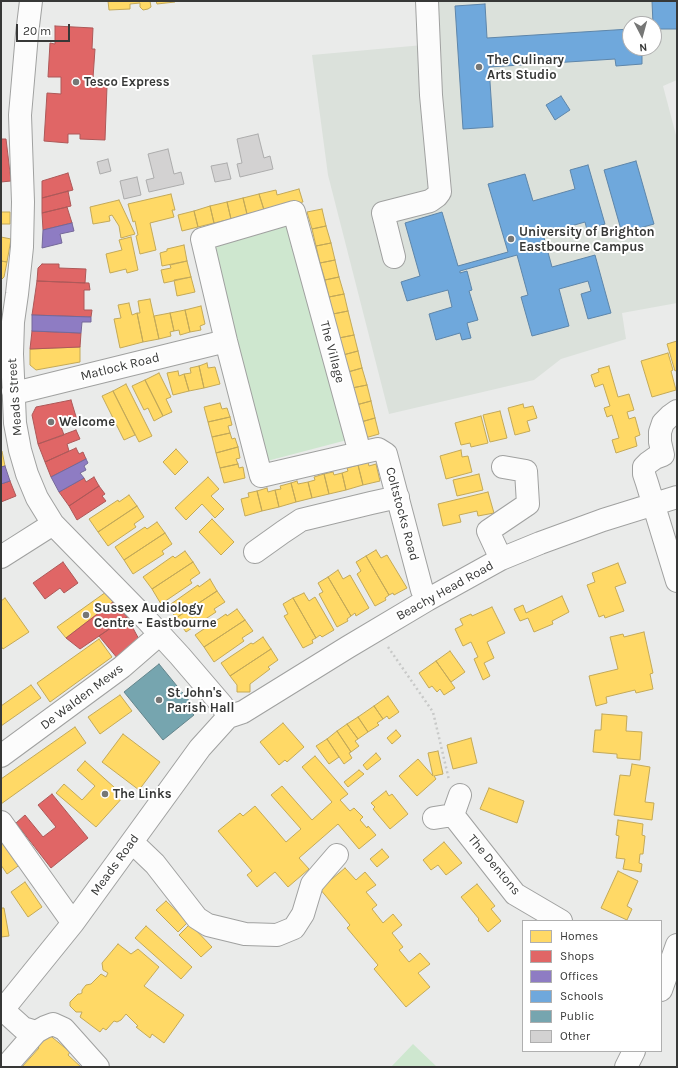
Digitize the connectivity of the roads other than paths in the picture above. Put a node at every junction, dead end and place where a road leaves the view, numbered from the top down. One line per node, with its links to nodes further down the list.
1 (31, 1): 4 (street, Meads Street)
2 (427, 1): 3 (street)
3 (394, 257)
4 (9, 295): 6 (street, Meads Street)
5 (226, 341): 6 (street, Matlock Road); 8 (street, The Village); 8 (street, The Village)
6 (13, 391): 13 (street, Meads Street)
7 (677, 411): 12 (street)
8 (360, 453): 11 (street, Coltstocks Road)
9 (503, 467): 16 (street)
10 (677, 497): 12 (street, Beachy Head Road)
11 (398, 498): 14 (street); 18 (street, Coltstocks Road)
12 (653, 505): 16 (street, Beachy Head Road); 17 (street)
13 (53, 524): 15 (street); 19 (street, Meads Street)
14 (255, 552)
15 (1, 557)
16 (501, 559): 18 (street, Beachy Head Road)
17 (677, 581)
18 (427, 600): 20 (street, Beachy Head Road)
19 (160, 634): 20 (street, Meads Street); 21 (street, De Walden Mews)
20 (228, 717): 24 (street, Meads Road)
21 (1, 756)
22 (460, 795): 26 (street, The Dentons)
23 (1, 822): 27 (street)
24 (132, 842): 25 (street); 27 (street, Meads Road)
25 (337, 855)
26 (559, 920)
27 (73, 923): 30 (street, Meads Road)
28 (677, 945): 29 (street)
29 (663, 979)
30 (2, 1011): 31 (street)
31 (36, 1032): 33 (street); 34 (street)
32 (634, 1052): 35 (street)
33 (2, 1067)
34 (98, 1067)
35 (626, 1067)

